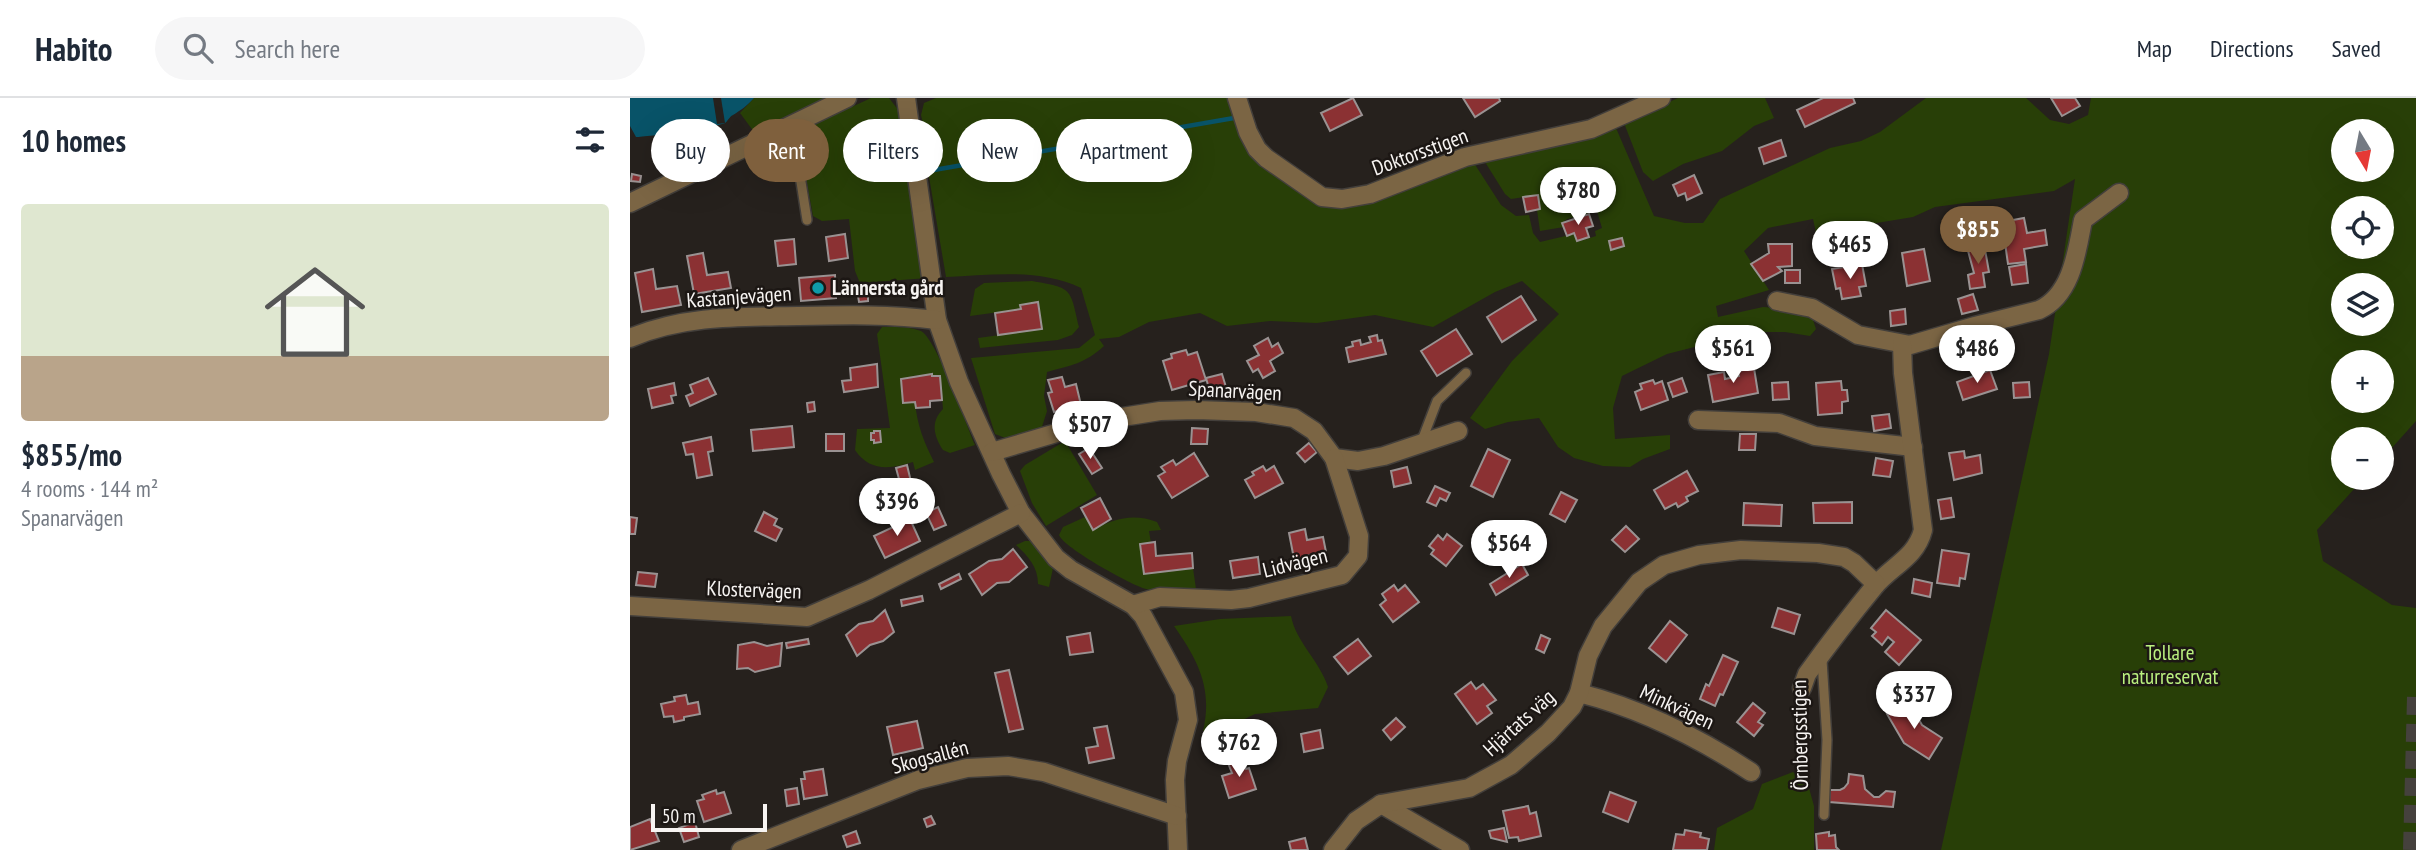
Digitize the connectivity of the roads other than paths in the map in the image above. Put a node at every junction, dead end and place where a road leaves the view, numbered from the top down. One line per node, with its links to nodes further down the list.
1 (847, 98): 5 (street)
2 (905, 98): 12 (street)
3 (1237, 98): 4 (street, Doktorsstigen)
4 (1661, 98)
5 (803, 119)
6 (744, 147): 9 (street)
7 (801, 182): 10 (lane)
8 (2119, 193): 14 (street)
9 (630, 203)
10 (807, 220)
11 (1777, 301): 14 (street)
12 (937, 320): 13 (street, Kastanjevägen); 20 (street)
13 (630, 338)
14 (1902, 344): 19 (street, Örnbergsstigen)
15 (1466, 373): 18 (lane)
16 (1698, 420): 19 (street)
17 (1458, 431): 18 (street)
18 (1420, 444): 21 (street)
19 (1913, 447): 23 (street, Örnbergsstigen)
20 (992, 453): 21 (street, Spanarvägen); 22 (street)
21 (1334, 458): 24 (street, Lidvägen)
22 (1021, 513): 24 (street); 25 (street, Klostervägen)
23 (1876, 584): 26 (street, Örnbergsstigen); 28 (street, Hjärtats väg)
24 (1132, 604): 32 (street)
25 (630, 606)
26 (1822, 654): 27 (street, Örnbergsstigen); 31 (lane, Örnbergsstigen)
27 (1802, 688)
28 (1579, 693): 29 (street, Minkvägen); 30 (street, Hjärtats väg)
29 (1751, 772)
30 (1381, 804): 35 (street, Hjärtats väg); 36 (street)
31 (1824, 815)
32 (1177, 816): 33 (street, Skogsallén); 34 (street)
33 (741, 850)
34 (1178, 850)
35 (1334, 850)
36 (1460, 850)

